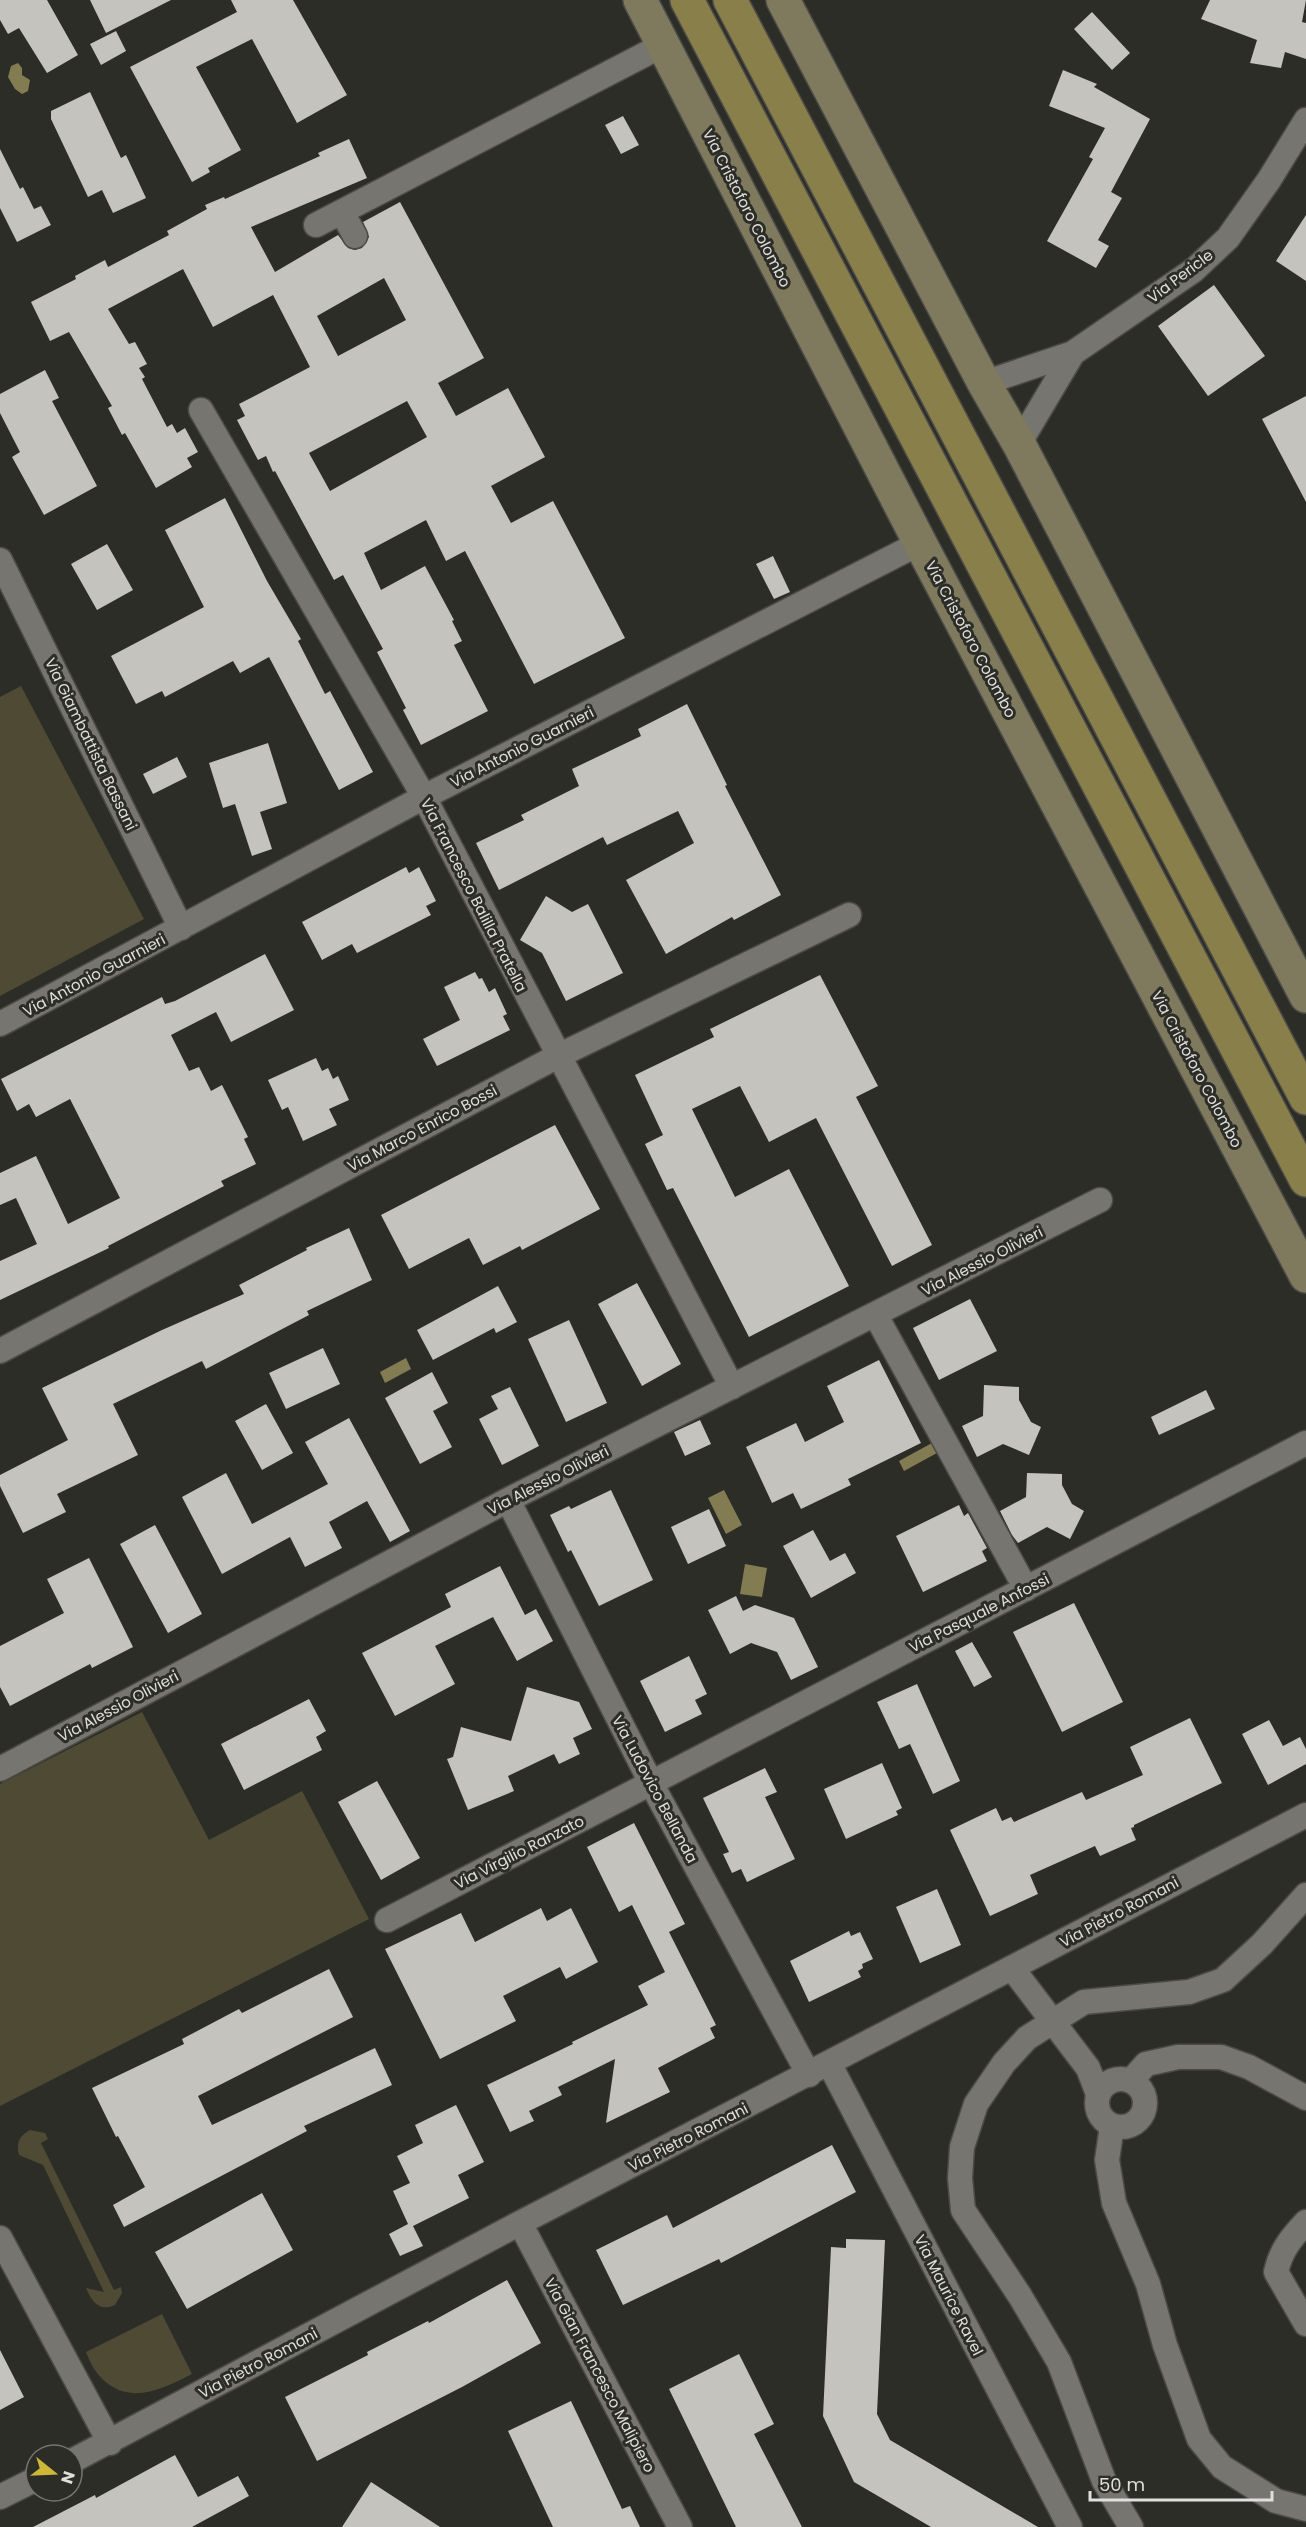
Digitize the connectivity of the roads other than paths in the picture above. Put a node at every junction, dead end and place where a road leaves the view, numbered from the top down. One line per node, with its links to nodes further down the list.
1 (640, 0): 5 (street, Via Cristoforo Colombo)
2 (687, 0): 23 (main road)
3 (730, 0): 22 (main road)
4 (783, 0): 11 (street)
5 (663, 45): 7 (street); 14 (street, Via Cristoforo Colombo)
6 (1306, 120): 10 (street, Via Pericle)
7 (342, 212): 8 (street); 9 (street)
8 (316, 225)
9 (355, 236)
10 (1073, 353): 11 (street, Via Pericle); 13 (street, Via Pericle)
11 (984, 383): 13 (street)
12 (201, 410): 16 (street, Via Francesco Balilla Pratella)
13 (1019, 444): 19 (street)
14 (920, 543): 16 (street, Via Antonio Guarnieri); 25 (street, Via Cristoforo Colombo)
15 (0, 560): 18 (street, Via Giambattista Bassani)
16 (424, 797): 18 (street, Via Antonio Guarnieri); 21 (street, Via Francesco Balilla Pratella)
17 (849, 915): 21 (street, Via Marco Enrico Bossi)
18 (181, 928): 20 (street, Via Antonio Guarnieri)
19 (1306, 996)
20 (0, 1024)
21 (558, 1056): 27 (street, Via Marco Enrico Bossi); 28 (street, Via Francesco Balilla Pratella)
22 (1306, 1098)
23 (1306, 1180)
24 (1100, 1200): 26 (street, Via Alessio Olivieri)
25 (1306, 1276)
26 (875, 1314): 28 (street, Via Alessio Olivieri); 31 (street)
27 (0, 1350)
28 (732, 1387): 30 (street, Via Alessio Olivieri)
29 (1306, 1443): 31 (street, Via Pasquale Anfossi)
30 (508, 1500): 32 (street, Via Alessio Olivieri); 33 (street, Via Ludovico Bellanda)
31 (1026, 1589): 33 (street, Via Pasquale Anfossi)
32 (0, 1768)
33 (651, 1783): 36 (street, Via Virgilio Ranzato); 39 (street, Via Ludovico Bellanda)
34 (1306, 1815): 37 (street, Via Pietro Romani)
35 (1306, 1895): 38 (street)
36 (387, 1920)
37 (1012, 1968): 38 (street); 39 (street, Via Pietro Romani)
38 (1052, 2023): 41 (street); 55 (street)
39 (819, 2069): 45 (street, Via Pietro Romani); 54 (street, Via Maurice Ravel)
40 (1131, 2081): 41 (street); 42 (street); 43 (street)
41 (1098, 2094): 43 (street)
42 (1306, 2098)
43 (1112, 2126): 52 (street)
44 (1306, 2222): 47 (street)
45 (520, 2223): 48 (street, Via Pietro Romani); 53 (street, Via Gian Francesco Malipiero)
46 (0, 2238): 48 (street)
47 (1306, 2324)
48 (110, 2443): 49 (street, Via Pietro Romani)
49 (84, 2455)
50 (24, 2485): 51 (street)
51 (0, 2497)
52 (1306, 2509)
53 (680, 2527)
54 (1070, 2527)
55 (1131, 2527)

